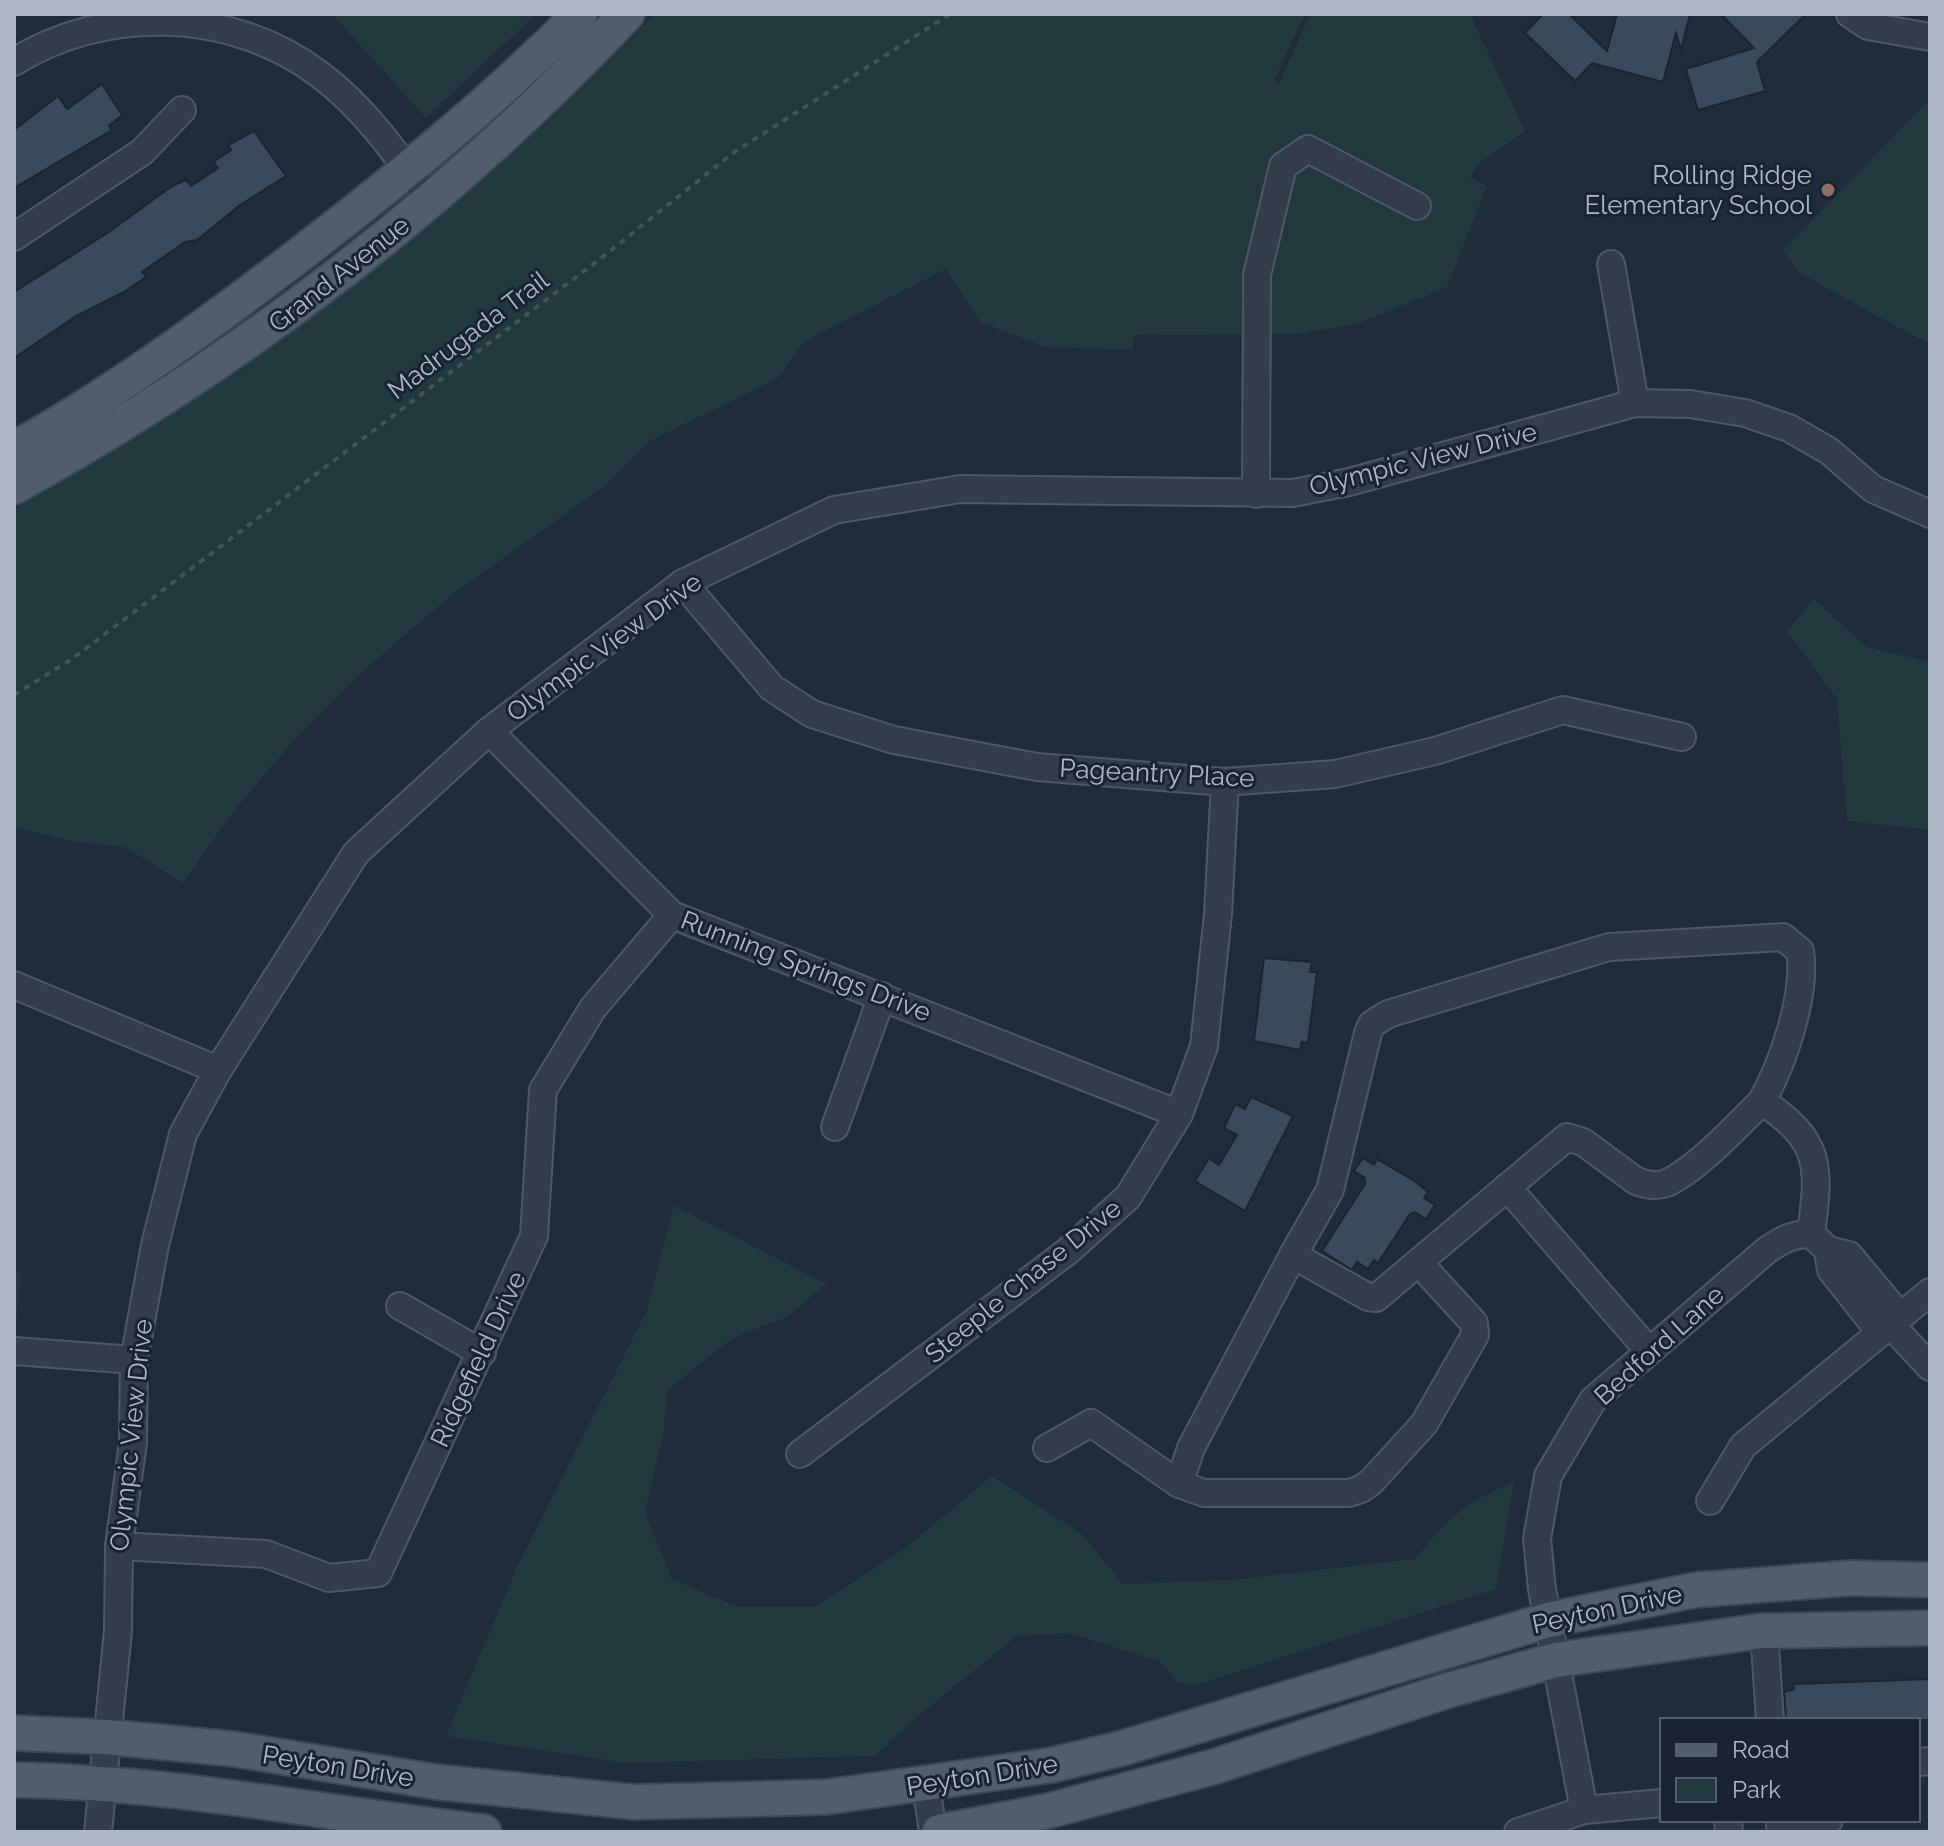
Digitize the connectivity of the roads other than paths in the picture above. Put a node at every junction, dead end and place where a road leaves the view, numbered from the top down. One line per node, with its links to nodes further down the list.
1 (580, 14): 7 (main road, Grand Avenue)
2 (627, 14): 8 (main road, Grand Avenue)
3 (1850, 14): 4 (street)
4 (1930, 37)
5 (14, 62): 7 (street)
6 (182, 110): 10 (street)
7 (409, 171): 8 (street); 13 (main road, Grand Avenue)
8 (431, 203): 14 (main road, Grand Avenue)
9 (1417, 206): 15 (street)
10 (14, 237)
11 (1611, 264): 12 (street)
12 (1635, 403): 15 (street, Olympic View Drive); 16 (street, Olympic View Drive)
13 (14, 449)
14 (14, 487)
15 (1256, 494): 17 (street, Olympic View Drive)
16 (1930, 514)
17 (683, 583): 18 (street, Olympic View Drive); 20 (street, Pageantry Place)
18 (489, 731): 21 (street, Running Springs Drive); 24 (street, Olympic View Drive)
19 (1682, 737): 20 (street, Pageantry Place)
20 (1225, 782): 26 (street, Steeple Chase Drive)
21 (672, 915): 23 (street, Running Springs Drive); 37 (street, Ridgefield Drive)
22 (14, 985): 24 (street)
23 (882, 996): 26 (street, Running Springs Drive); 27 (street)
24 (218, 1070): 38 (street, Olympic View Drive)
25 (1762, 1101): 28 (street); 29 (street); 30 (street)
26 (1179, 1114): 41 (street, Steeple Chase Drive)
27 (835, 1127)
28 (1507, 1187): 31 (street); 36 (street)
29 (1820, 1242): 34 (street); 36 (street, Bedford Lane)
30 (1293, 1255): 31 (street); 42 (street)
31 (1420, 1264): 42 (street)
32 (1930, 1292): 34 (street)
33 (400, 1306): 37 (street)
34 (1890, 1324): 39 (street); 43 (street)
35 (14, 1351): 38 (street)
36 (1649, 1351): 46 (street, Bedford Lane)
37 (482, 1353): 44 (street, Ridgefield Drive)
38 (134, 1360): 44 (street, Olympic View Drive)
39 (1930, 1367)
40 (1047, 1448): 42 (street)
41 (800, 1454)
42 (1179, 1484)
43 (1710, 1501)
44 (119, 1546): 52 (street, Olympic View Drive)
45 (1930, 1580): 46 (main road, Peyton Drive)
46 (1548, 1620): 49 (street, Bedford Lane); 55 (main road, Peyton Drive)
47 (1930, 1628): 48 (main road, Peyton Drive)
48 (1764, 1631): 49 (main road, Peyton Drive); 50 (street)
49 (1556, 1660): 57 (street, Bedford Lane); 62 (main road, Peyton Drive)
50 (1770, 1718)
51 (14, 1733): 52 (main road, Peyton Drive)
52 (107, 1737): 54 (street, Olympic View Drive); 55 (main road, Peyton Drive)
53 (14, 1780): 54 (main road, Peyton Drive)
54 (102, 1783): 60 (street, Olympic View Drive); 61 (main road, Peyton Drive)
55 (926, 1785): 62 (street)
56 (1660, 1803): 57 (street)
57 (1584, 1810): 63 (street)
58 (1813, 1822): 59 (street)
59 (1780, 1826)
60 (98, 1832)
61 (484, 1832)
62 (936, 1832)
63 (1518, 1832)

